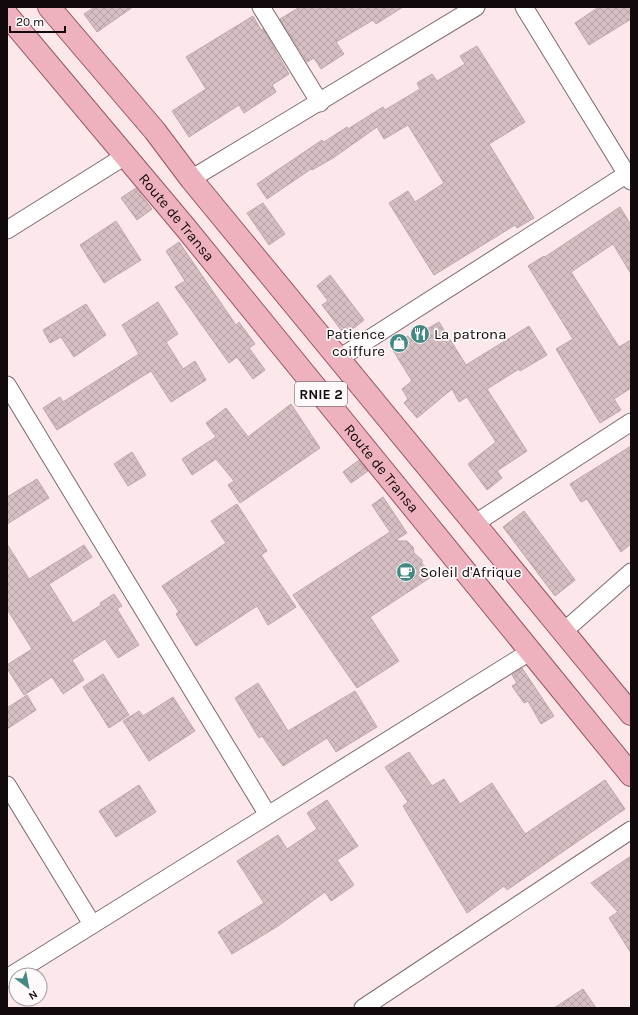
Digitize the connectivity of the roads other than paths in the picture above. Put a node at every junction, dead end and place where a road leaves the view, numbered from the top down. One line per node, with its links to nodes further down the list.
1 (49, 7): 9 (main road, RNIE 2)
2 (261, 7): 6 (street)
3 (476, 7): 6 (street)
4 (524, 7): 8 (street)
5 (7, 15): 7 (main road, Route de Transa / RNIE 2)
6 (320, 103): 9 (street)
7 (125, 156): 10 (street); 17 (main road, Route de Transa / RNIE 2)
8 (629, 178): 11 (street)
9 (191, 179): 11 (main road, RNIE 2)
10 (7, 230)
11 (338, 359): 14 (main road, RNIE 2)
12 (7, 385): 21 (street)
13 (631, 422): 14 (street)
14 (474, 524): 16 (main road, RNIE 2)
15 (631, 572): 16 (street)
16 (563, 632): 18 (main road, RNIE 2)
17 (530, 651): 19 (main road, Route de Transa / RNIE 2); 21 (street)
18 (631, 714)
19 (631, 775)
20 (7, 785): 23 (street)
21 (268, 815): 23 (street)
22 (631, 830): 25 (street)
23 (92, 924): 24 (street)
24 (7, 978)
25 (363, 1008)

